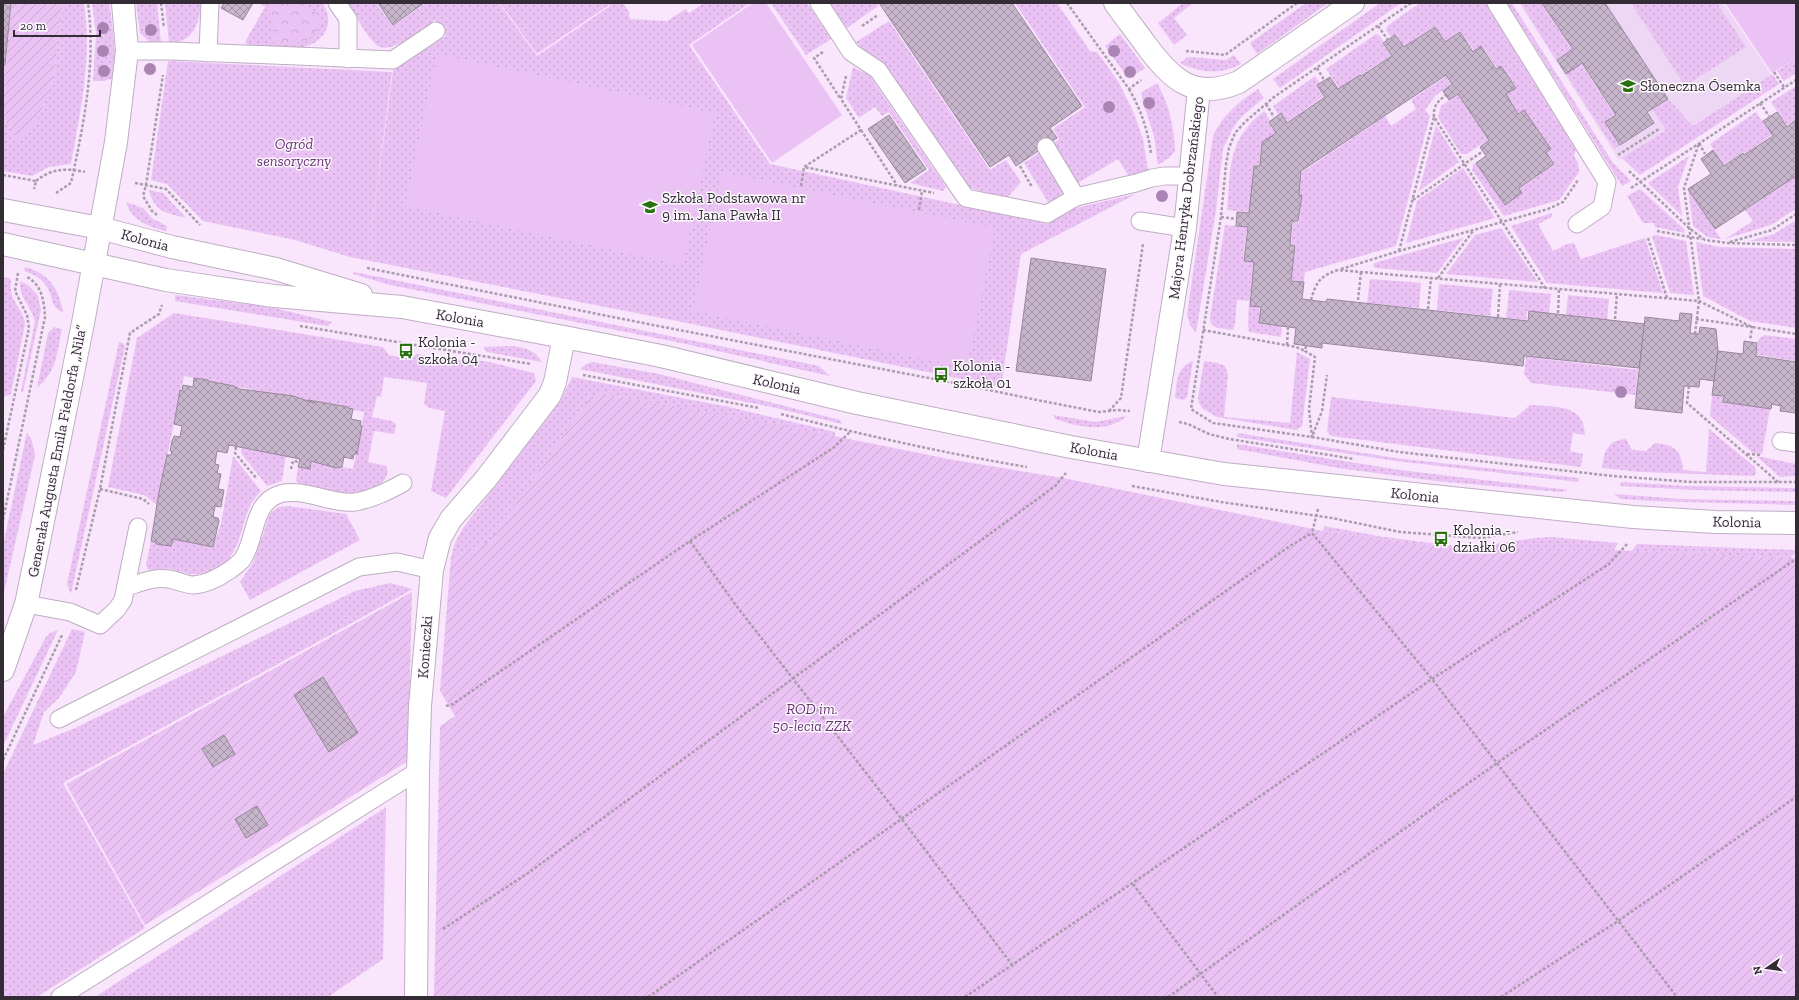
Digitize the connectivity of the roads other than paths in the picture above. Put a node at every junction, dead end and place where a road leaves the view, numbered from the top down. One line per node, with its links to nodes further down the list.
1 (123, 3): 9 (street, Generała Augusta Emila Fieldorfa „Nila”)
2 (210, 3): 10 (lane)
3 (337, 3): 11 (lane)
4 (818, 3): 15 (lane)
5 (1115, 3): 12 (street)
6 (1353, 3): 12 (street, Majora Henryka Dobrzańskiego)
7 (1496, 3): 18 (lane)
8 (436, 31): 11 (lane)
9 (127, 52): 10 (lane); 19 (street, Generała Augusta Emila Fieldorfa „Nila”)
10 (208, 53): 11 (lane)
11 (348, 58)
12 (1199, 89): 14 (street, Majora Henryka Dobrzańskiego)
13 (1046, 148): 15 (lane)
14 (1191, 176): 15 (lane); 20 (street, Majora Henryka Dobrzańskiego)
15 (1076, 197)
16 (3, 210): 19 (street, Kolonia)
17 (1140, 221): 20 (lane)
18 (1577, 224)
19 (100, 228): 22 (street, Generała Augusta Emila Fieldorfa „Nila”); 23 (street, Kolonia)
20 (1185, 228): 25 (street, Majora Henryka Dobrzańskiego)
21 (13, 246): 22 (street, Kolonia)
22 (94, 264): 23 (street, Kolonia); 31 (street, Generała Augusta Emila Fieldorfa „Nila”)
23 (402, 307): 24 (street, Kolonia)
24 (564, 337): 25 (street, Kolonia); 29 (street, Konieczki)
25 (1148, 461): 27 (street, Kolonia)
26 (403, 483): 30 (lane)
27 (1796, 523)
28 (138, 528): 30 (lane)
29 (432, 570): 33 (lane); 34 (street, Konieczki)
30 (126, 587): 31 (lane)
31 (26, 604): 32 (street, Generała Augusta Emila Fieldorfa „Nila”)
32 (3, 670)
33 (59, 719)
34 (418, 771): 35 (lane); 36 (street, Konieczki)
35 (60, 997)
36 (416, 997)

